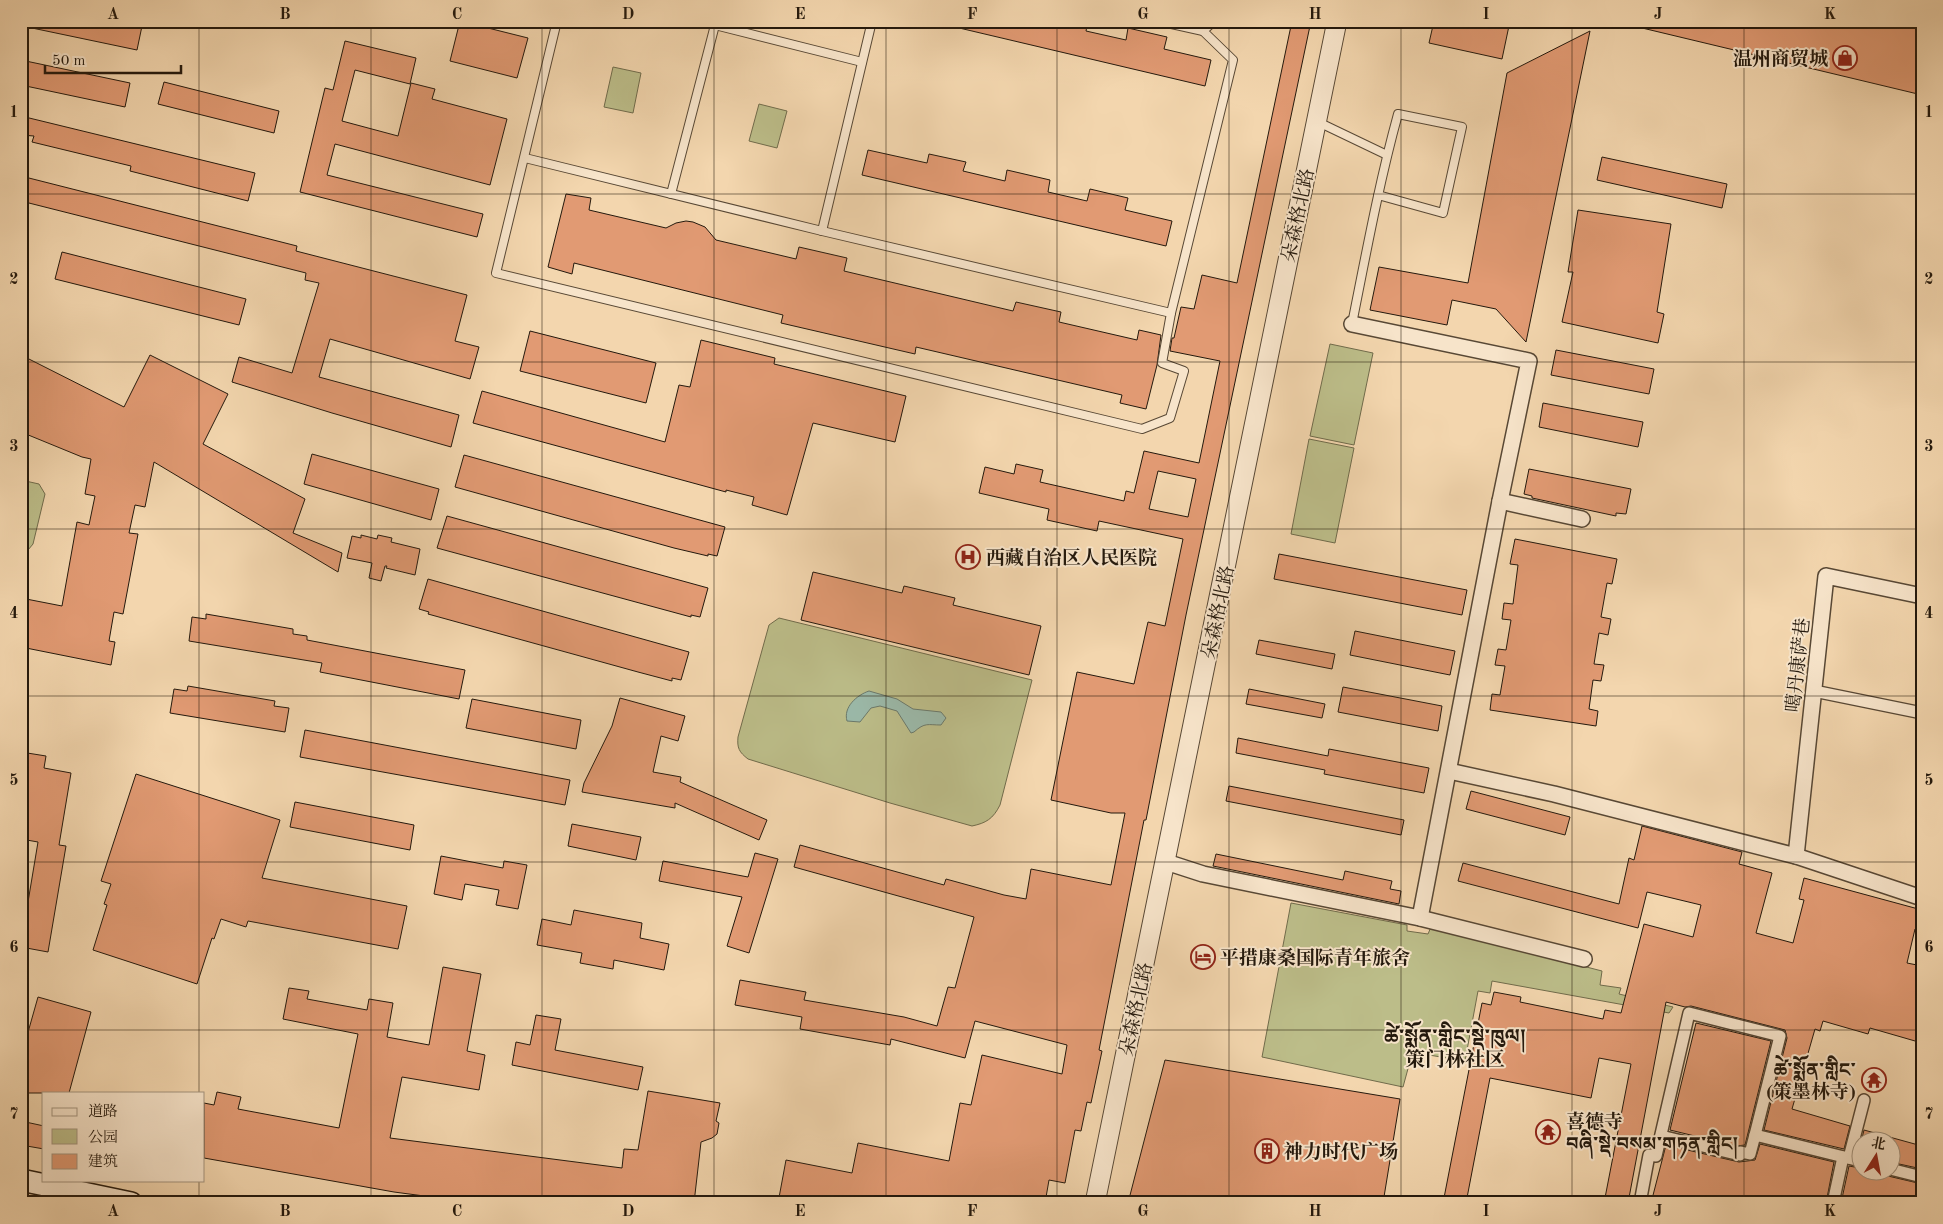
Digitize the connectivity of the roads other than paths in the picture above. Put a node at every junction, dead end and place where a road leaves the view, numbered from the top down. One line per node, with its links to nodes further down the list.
1 (557, 21): 12 (lane)
2 (699, 21): 7 (lane)
3 (872, 21): 9 (lane)
4 (1158, 21): 8 (lane)
5 (1214, 21): 8 (lane)
6 (1337, 21): 10 (street, 朵森格北路)
7 (715, 25): 9 (lane); 13 (lane)
8 (1202, 31): 16 (lane)
9 (862, 62): 15 (lane)
10 (1316, 122): 11 (lane); 25 (street, 朵森格北路)
11 (1387, 155): 14 (lane); 14 (lane)
12 (525, 158): 13 (lane); 16 (lane)
13 (671, 194): 15 (lane)
14 (1378, 195): 17 (lane)
15 (822, 231): 16 (lane)
16 (1171, 313)
17 (1352, 324): 18 (street)
18 (1500, 501): 19 (street); 23 (street)
19 (1582, 519)
20 (1922, 596): 21 (street, 噶丹康萨巷)
21 (1814, 691): 22 (street); 24 (street, 噶丹康萨巷)
22 (1922, 713)
23 (1449, 771): 24 (street); 27 (street)
24 (1796, 856): 26 (street)
25 (1166, 862): 27 (street); 38 (street, 朵森格北路)
26 (1922, 898)
27 (1420, 918): 28 (street)
28 (1584, 959)
29 (1864, 1100): 32 (street)
30 (1755, 1135): 31 (street); 31 (street); 32 (street)
31 (1661, 1136): 39 (street)
32 (1846, 1158): 33 (street); 40 (street)
33 (1850, 1159)
34 (1900, 1172): 35 (street)
35 (1922, 1177)
36 (21, 1180): 37 (main road)
37 (132, 1203)
38 (1095, 1203)
39 (1640, 1203)
40 (1833, 1203)

